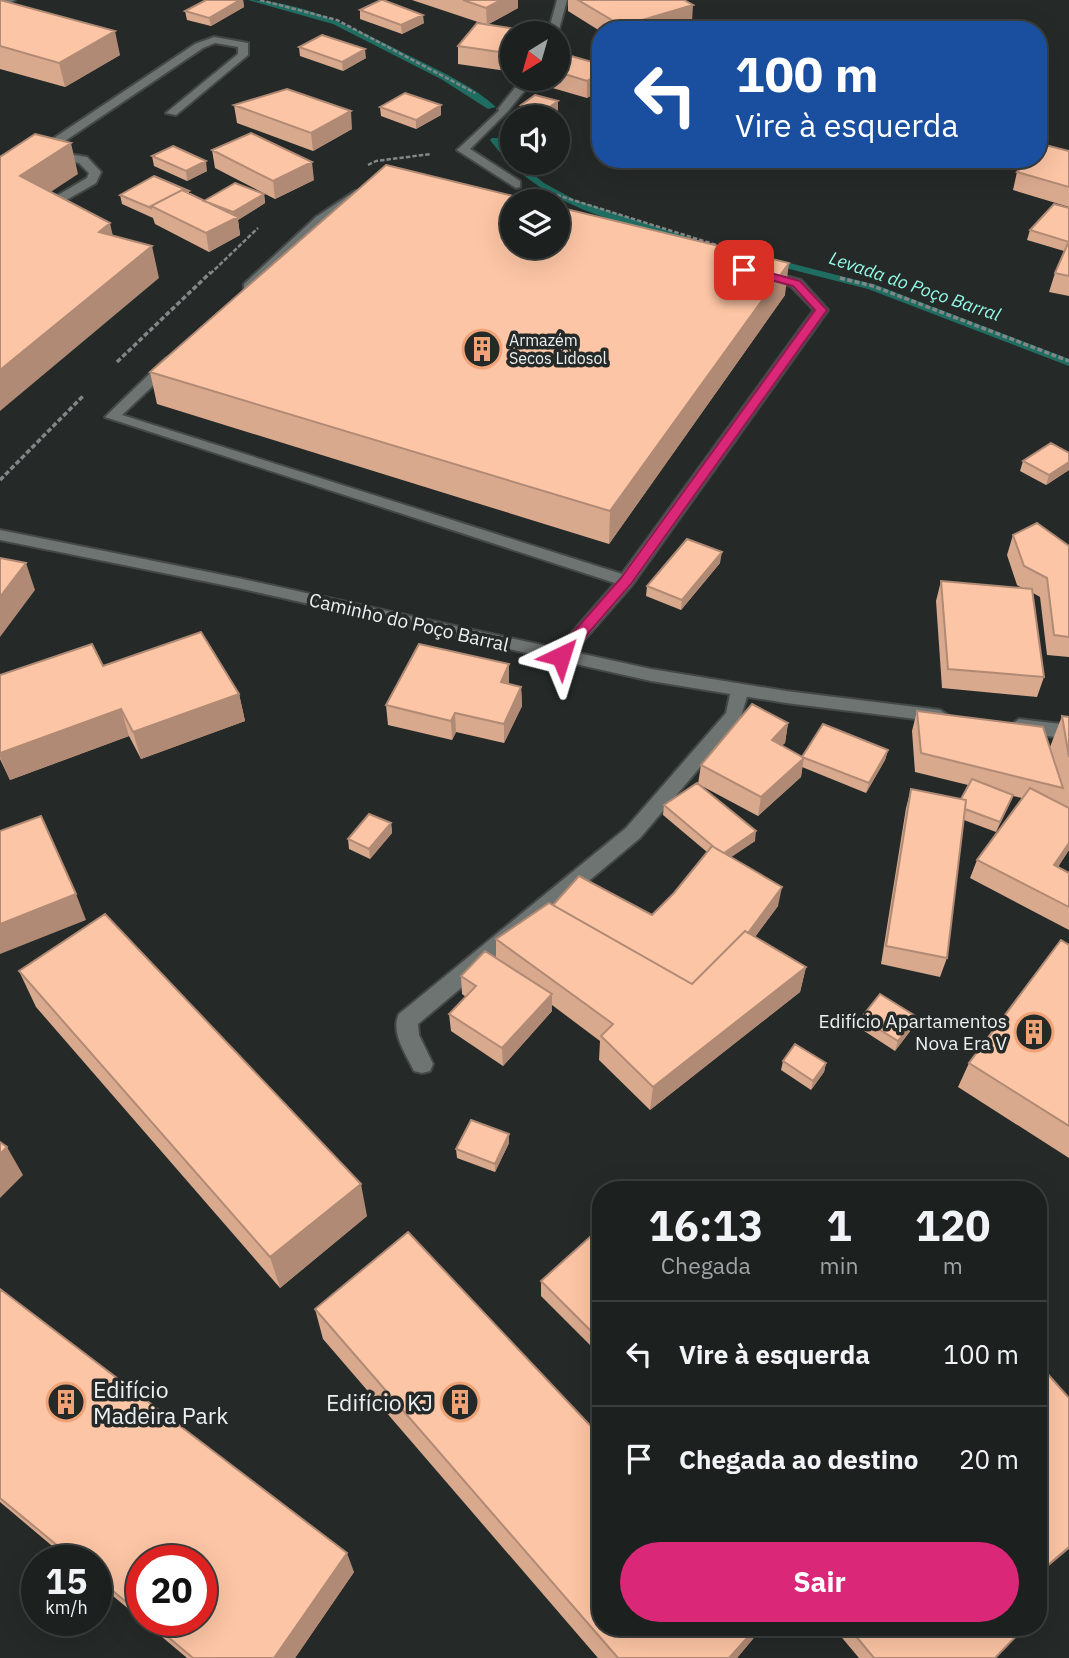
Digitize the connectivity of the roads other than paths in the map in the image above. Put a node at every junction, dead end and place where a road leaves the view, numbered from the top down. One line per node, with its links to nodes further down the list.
1 (10, 0): 3 (street)
2 (562, 0): 4 (street)
3 (0, 4)
4 (556, 21)
5 (518, 91): 10 (street)
6 (172, 113): 7 (street)
7 (38, 152): 8 (street); 11 (street)
8 (0, 179)
9 (376, 183): 13 (street)
10 (516, 184)
11 (38, 212)
12 (744, 270): 16 (street)
13 (240, 295)
14 (181, 352): 16 (street)
15 (0, 535): 17 (street, Caminho do Poço Barral)
16 (626, 581): 17 (street)
17 (561, 656): 18 (street, Caminho do Poço Barral)
18 (740, 690): 19 (street, Caminho do Poço Barral); 22 (street)
19 (953, 718)
20 (994, 723): 21 (street)
21 (1069, 732)
22 (422, 1064)

